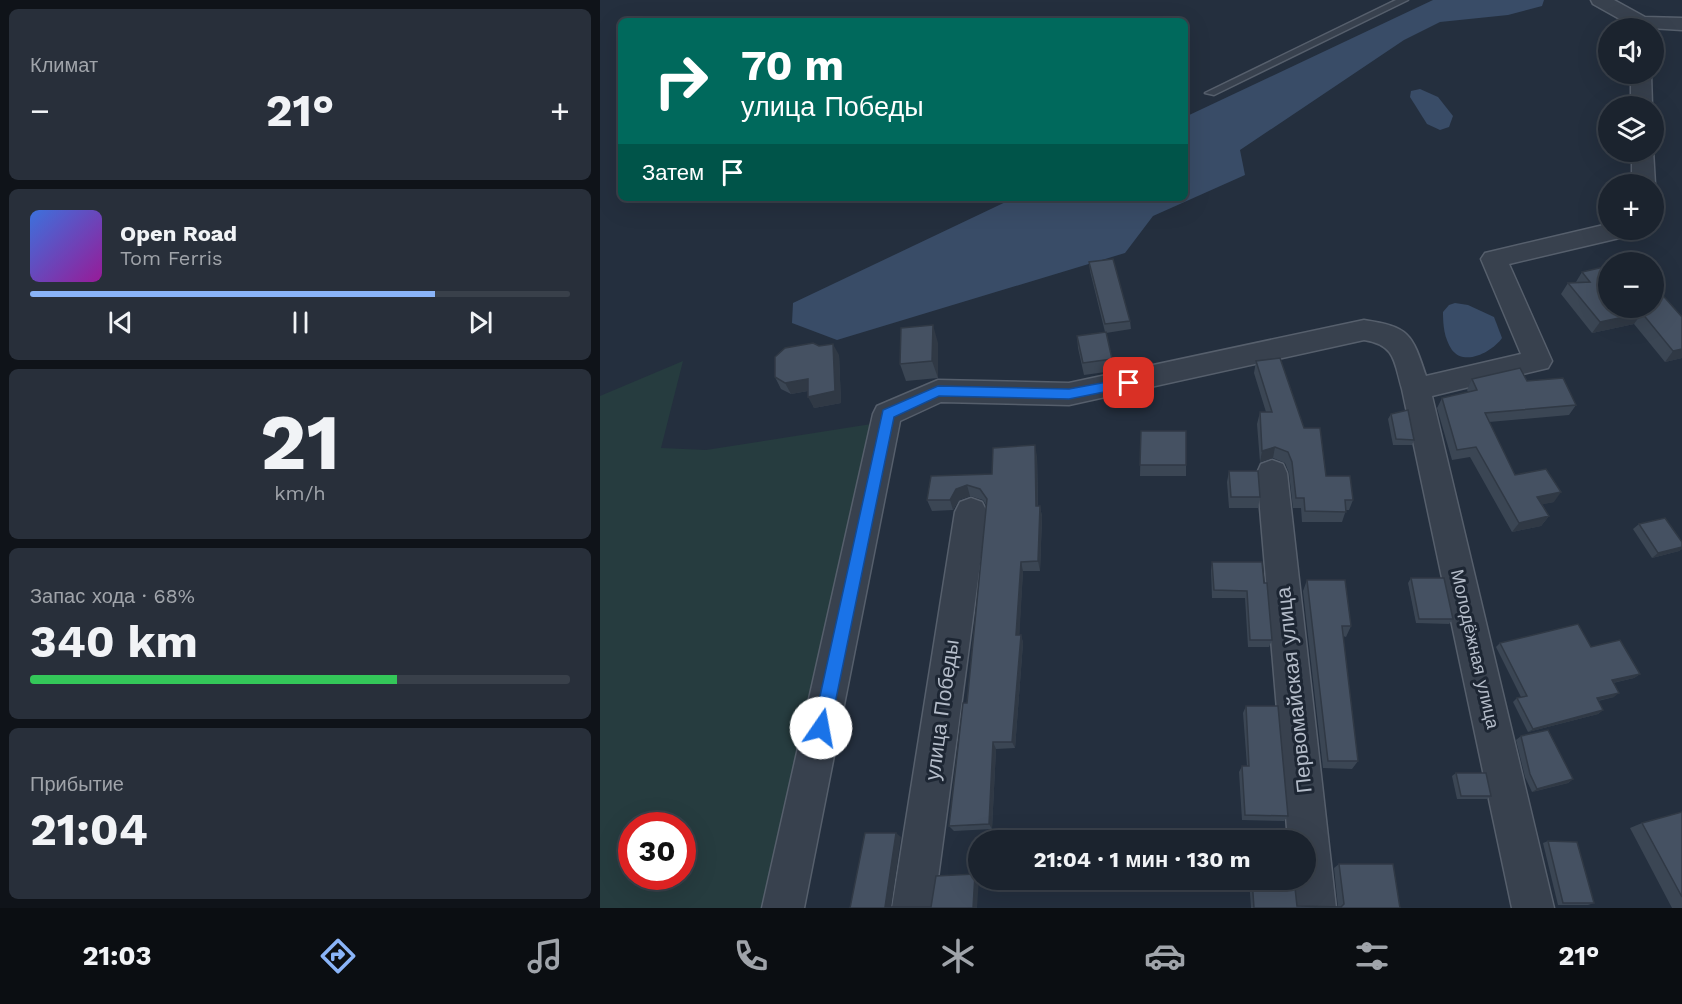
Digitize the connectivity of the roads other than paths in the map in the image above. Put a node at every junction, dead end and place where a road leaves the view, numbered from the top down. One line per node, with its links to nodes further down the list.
1 (1403, 0): 6 (lane)
2 (1600, 0): 3 (street)
3 (1628, 18)
4 (1682, 24): 5 (street)
5 (1664, 25)
6 (1210, 93)
7 (1598, 235): 8 (street)
8 (1416, 389): 11 (street, Молодёжная улица); 14 (street, Молодёжная улица)
9 (1272, 473): 13 (street, Первомайская улица)
10 (971, 512): 12 (street, улица Победы)
11 (783, 908)
12 (913, 908)
13 (1315, 908)
14 (1533, 908)

